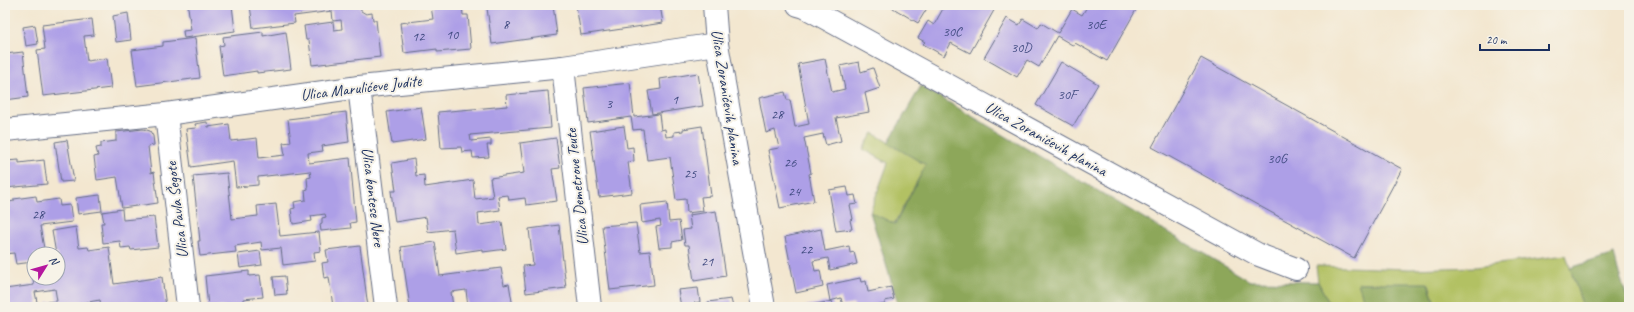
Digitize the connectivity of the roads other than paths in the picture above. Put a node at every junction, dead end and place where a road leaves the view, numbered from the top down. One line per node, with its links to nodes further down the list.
1 (714, 5): 3 (street, Ulica Zoranićevih planina)
2 (798, 5): 8 (street, Ulica Zoranićevih planina)
3 (717, 44): 4 (street, Ulica Marulićeve Judite); 12 (street, Ulica Zoranićevih planina)
4 (563, 67): 5 (street, Ulica Marulićeve Judite); 11 (street, Ulica Demetrove Teute)
5 (359, 87): 6 (street, Ulica Marulićeve Judite); 10 (street, Ulica kontese Nere)
6 (166, 114): 7 (street, Ulica Marulićeve Judite); 9 (street, Ulica Pavla Šegote)
7 (5, 130)
8 (1296, 270)
9 (188, 307)
10 (386, 307)
11 (590, 307)
12 (764, 307)

